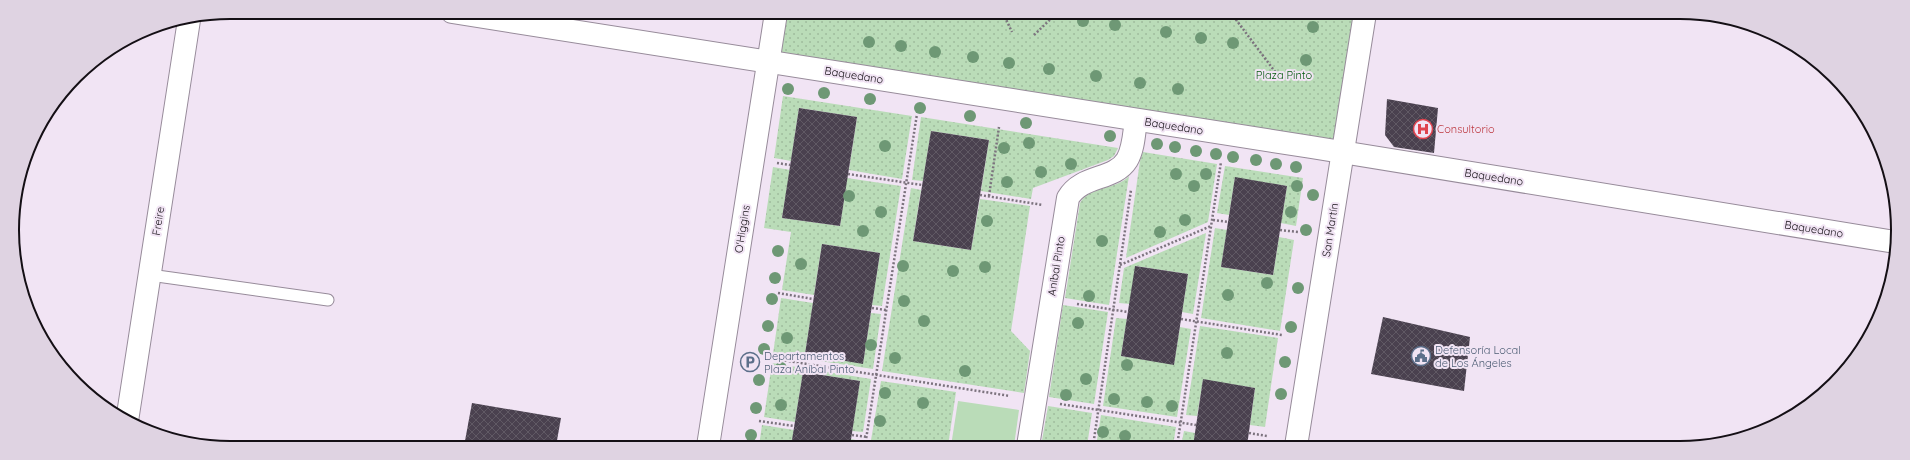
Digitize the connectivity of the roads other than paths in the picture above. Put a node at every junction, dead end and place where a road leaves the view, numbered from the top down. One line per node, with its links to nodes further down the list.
1 (496, 19): 5 (main road, Baquedano)
2 (775, 19): 5 (main road, O'Higgins)
3 (1364, 19): 7 (main road, San Martín)
4 (189, 23): 9 (main road, Freire)
5 (769, 62): 6 (main road, Baquedano); 12 (main road, O'Higgins)
6 (1136, 120): 7 (main road, Baquedano); 13 (main road, Aníbal Pinto)
7 (1343, 152): 8 (main road, Baquedano); 14 (main road, San Martín)
8 (1891, 241)
9 (150, 275): 10 (lane); 11 (main road, Freire)
10 (328, 300)
11 (128, 415)
12 (709, 441)
13 (1029, 441)
14 (1297, 441)

